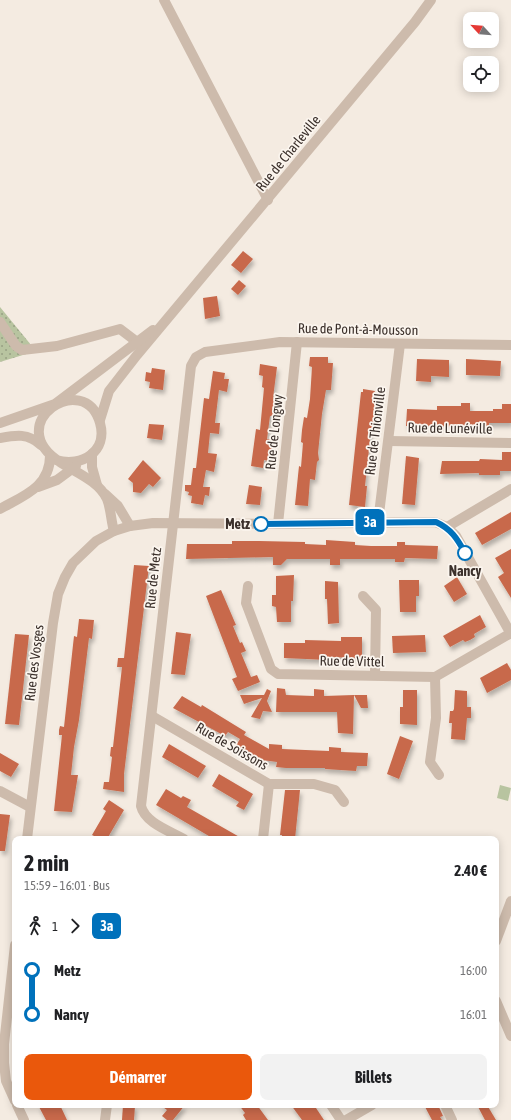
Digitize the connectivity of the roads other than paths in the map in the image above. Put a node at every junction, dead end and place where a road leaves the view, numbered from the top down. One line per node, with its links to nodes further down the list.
1 (164, 0): 3 (street)
2 (431, 0): 3 (street, Rue de Charleville)
3 (268, 200): 6 (street, Rue de Charleville)
4 (0, 322): 6 (street)
5 (297, 342): 7 (street, Rue de Pont-à-Mousson); 9 (street, Rue de Pont-à-Mousson); 27 (street, Rue de Longwy)
6 (140, 344): 10 (street, Rue de Charleville); 11 (street, Rue de Charleville)
7 (400, 344): 8 (street, Rue de Pont-à-Mousson); 14 (street, Rue de Thionville)
8 (511, 345)
9 (205, 352): 26 (street, Rue de Metz)
10 (54, 404): 11 (street); 12 (street, Rue de Charleville); 16 (street)
11 (100, 420): 17 (street)
12 (0, 423)
13 (0, 438): 16 (street)
14 (388, 441): 15 (street, Rue de Lunéville); 25 (street, Rue de Thionville)
15 (511, 442)
16 (41, 445): 18 (street)
17 (92, 454): 19 (street); 23 (street)
18 (53, 458): 19 (street); 20 (street); 22 (street)
19 (83, 460): 20 (street)
20 (71, 469): 22 (street); 23 (street)
21 (511, 488): 29 (street)
22 (34, 489): 24 (street)
23 (100, 489): 28 (street); 30 (street)
24 (0, 509)
25 (378, 522): 27 (street, Rue des Vosges); 29 (street, Rue des Vosges)
26 (173, 523): 27 (street, Rue des Vosges); 28 (street, Rue des Vosges); 36 (street, Rue de Metz)
27 (278, 524)
28 (130, 526): 30 (street, Rue des Vosges)
29 (447, 527): 33 (street)
30 (114, 532): 41 (street, Rue des Vosges)
31 (248, 586): 34 (street, Rue de Vittel)
32 (363, 596): 34 (street)
33 (511, 634): 35 (street, Rue de Vittel)
34 (375, 675): 35 (street, Rue de Vittel)
35 (435, 676): 37 (street)
36 (152, 716): 38 (street, Rue de Soissons); 43 (street, Rue de Metz)
37 (439, 775)
38 (269, 784): 40 (street, Rue de Soissons); 44 (street)
39 (0, 791): 41 (street)
40 (344, 802)
41 (30, 807): 42 (street, Rue des Vosges)
42 (27, 836)
43 (179, 836)
44 (263, 836)
45 (511, 901): 46 (street)
46 (499, 933)
47 (12, 967): 49 (street)
48 (499, 1008): 50 (street)
49 (3, 1034): 51 (street)
50 (511, 1036)
51 (12, 1095)
52 (18, 1108): 57 (street)
53 (107, 1108): 58 (street)
54 (335, 1108): 59 (street)
55 (367, 1108): 60 (street)
56 (446, 1108): 61 (street)
57 (24, 1120)
58 (105, 1120)
59 (340, 1120)
60 (346, 1120)
61 (452, 1120)

